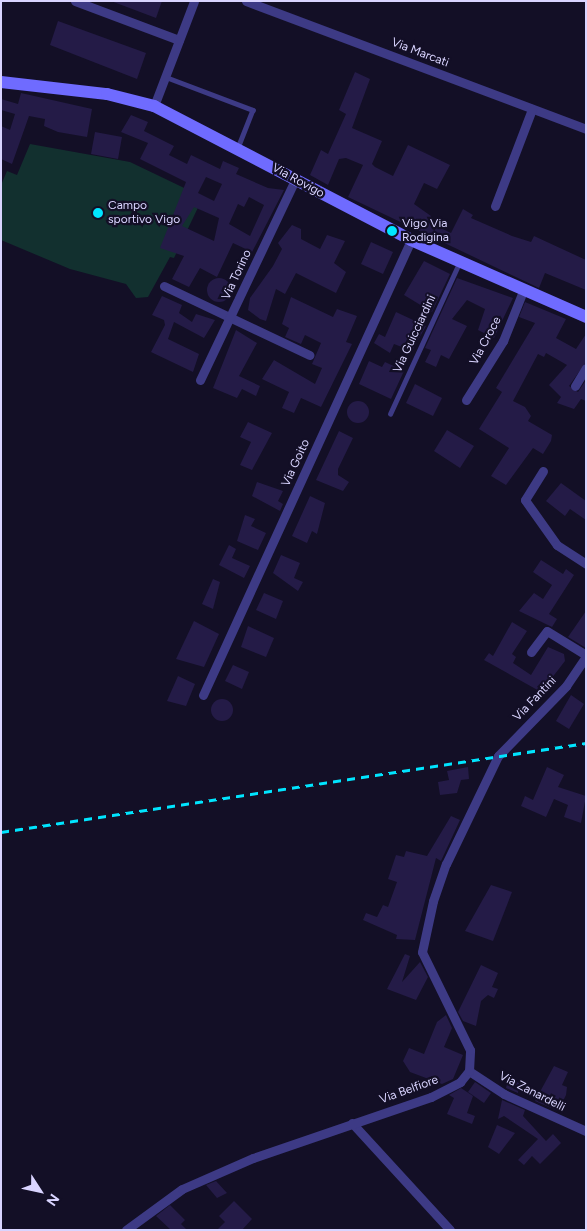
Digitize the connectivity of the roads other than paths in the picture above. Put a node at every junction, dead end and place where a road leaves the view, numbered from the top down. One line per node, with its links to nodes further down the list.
1 (75, 1): 4 (street)
2 (194, 1): 4 (street)
3 (246, 1): 8 (street, Via Marcati)
4 (179, 40): 5 (street)
5 (165, 76): 7 (street); 10 (lane)
6 (2, 84): 7 (main road, Via Rovigo)
7 (154, 106): 10 (main road, Via Rovigo)
8 (532, 109): 9 (street, Via Marcati); 12 (street)
9 (586, 129)
10 (238, 148): 11 (main road, Via Rovigo)
11 (295, 180): 13 (main road, Via Rovigo); 17 (street, Via Torino)
12 (495, 206)
13 (411, 240): 14 (main road, Via Rovigo); 29 (street, Via Goito)
14 (459, 263): 16 (main road, Via Rovigo); 24 (lane, Via Guicciardini)
15 (164, 286): 17 (street)
16 (524, 291): 18 (main road, Via Rovigo); 23 (street, Via Croce)
17 (232, 316): 19 (street); 21 (street, Via Torino)
18 (586, 317)
19 (309, 356)
20 (586, 368): 22 (street)
21 (200, 380)
22 (575, 386)
23 (466, 400)
24 (390, 414)
25 (544, 471): 26 (street)
26 (586, 564)
27 (531, 652): 28 (street)
28 (586, 656): 30 (street, Via Fantini)
29 (203, 695)
30 (469, 1071): 31 (street, Via Belfiore); 32 (street, Via Zanardelli)
31 (352, 1123): 33 (street, Via Belfiore); 34 (street)
32 (586, 1131)
33 (126, 1230)
34 (450, 1230)

